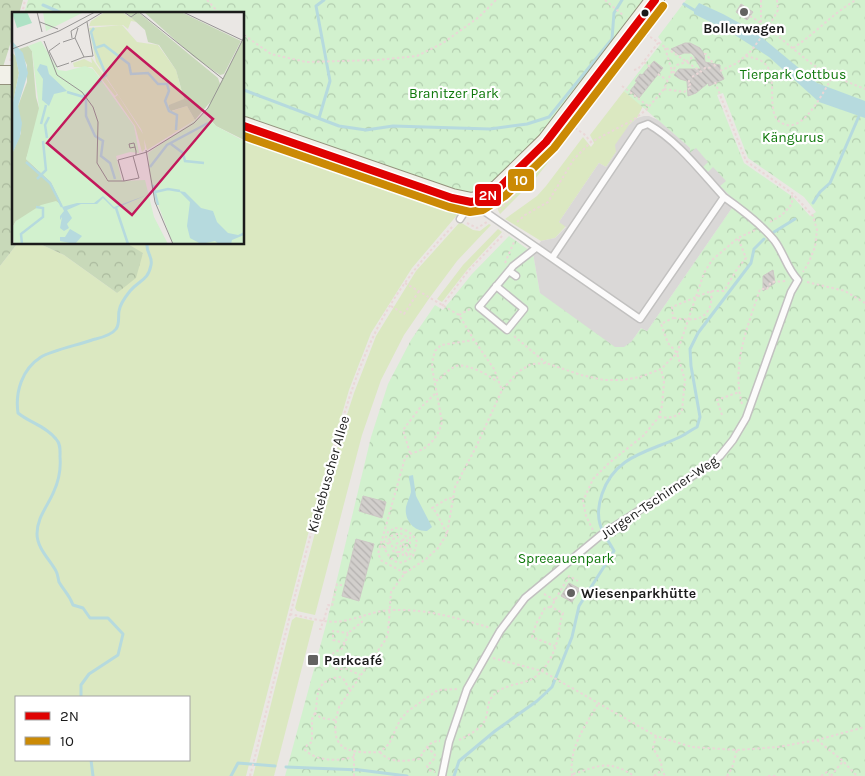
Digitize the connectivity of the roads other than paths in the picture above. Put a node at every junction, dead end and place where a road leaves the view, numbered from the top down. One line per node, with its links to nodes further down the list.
1 (655, 0): 4 (street)
2 (245, 126): 4 (street)
3 (724, 197): 7 (lane); 7 (lane); 11 (lane, Jürgen-Tschirner-Weg)
4 (471, 202): 5 (lane); 6 (lane)
5 (460, 218)
6 (536, 248): 7 (lane); 8 (lane)
7 (552, 258)
8 (507, 269): 9 (lane); 10 (lane)
9 (516, 276)
10 (496, 286): 10 (lane)
11 (443, 772)

